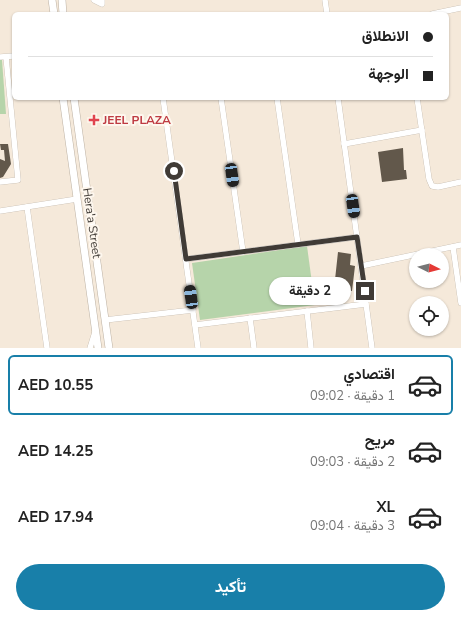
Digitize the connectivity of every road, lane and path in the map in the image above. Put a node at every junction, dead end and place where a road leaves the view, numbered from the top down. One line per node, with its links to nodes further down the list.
1 (52, 0): 7 (main road)
2 (62, 0): 8 (main road)
3 (94, 0): 4 (street)
4 (102, 0)
5 (325, 0): 9 (street)
6 (461, 8): 10 (street)
7 (54, 12)
8 (63, 12)
9 (327, 12)
10 (442, 12)
11 (3, 57): 21 (street)
12 (64, 100): 23 (main road, Hera'a Street)
13 (74, 100): 33 (main road, Hera'a Street)
14 (163, 100): 31 (street)
15 (221, 100): 30 (street)
16 (277, 100): 27 (street)
17 (338, 100): 20 (street)
18 (417, 100): 19 (street)
19 (422, 130): 20 (street); 22 (street)
20 (344, 144): 26 (street)
21 (0, 182)
22 (461, 182)
23 (77, 199): 24 (street); 34 (main road, Hera'a Street)
24 (27, 207): 25 (street); 43 (street)
25 (0, 212)
26 (357, 237): 27 (street); 32 (street)
27 (298, 244): 30 (street)
28 (461, 245): 29 (street)
29 (453, 247): 32 (street); 36 (street)
30 (243, 252): 31 (street)
31 (186, 259): 37 (street)
32 (361, 266): 35 (street)
33 (98, 267): 34 (main road); 40 (main road, Hera'a Street)
34 (87, 269): 42 (main road, Hera'a Street)
35 (366, 304): 38 (street); 50 (street)
36 (461, 304)
37 (193, 310): 40 (street); 41 (street)
38 (307, 311): 39 (street); 49 (street)
39 (250, 318): 41 (street); 48 (street)
40 (105, 320): 46 (main road, Hera'a Street)
41 (195, 325): 47 (street)
42 (95, 332): 44 (street); 45 (main road, Hera'a Street)
43 (47, 348)
44 (90, 348)
45 (98, 348)
46 (109, 348)
47 (198, 348)
48 (254, 348)
49 (311, 348)
50 (372, 348)

